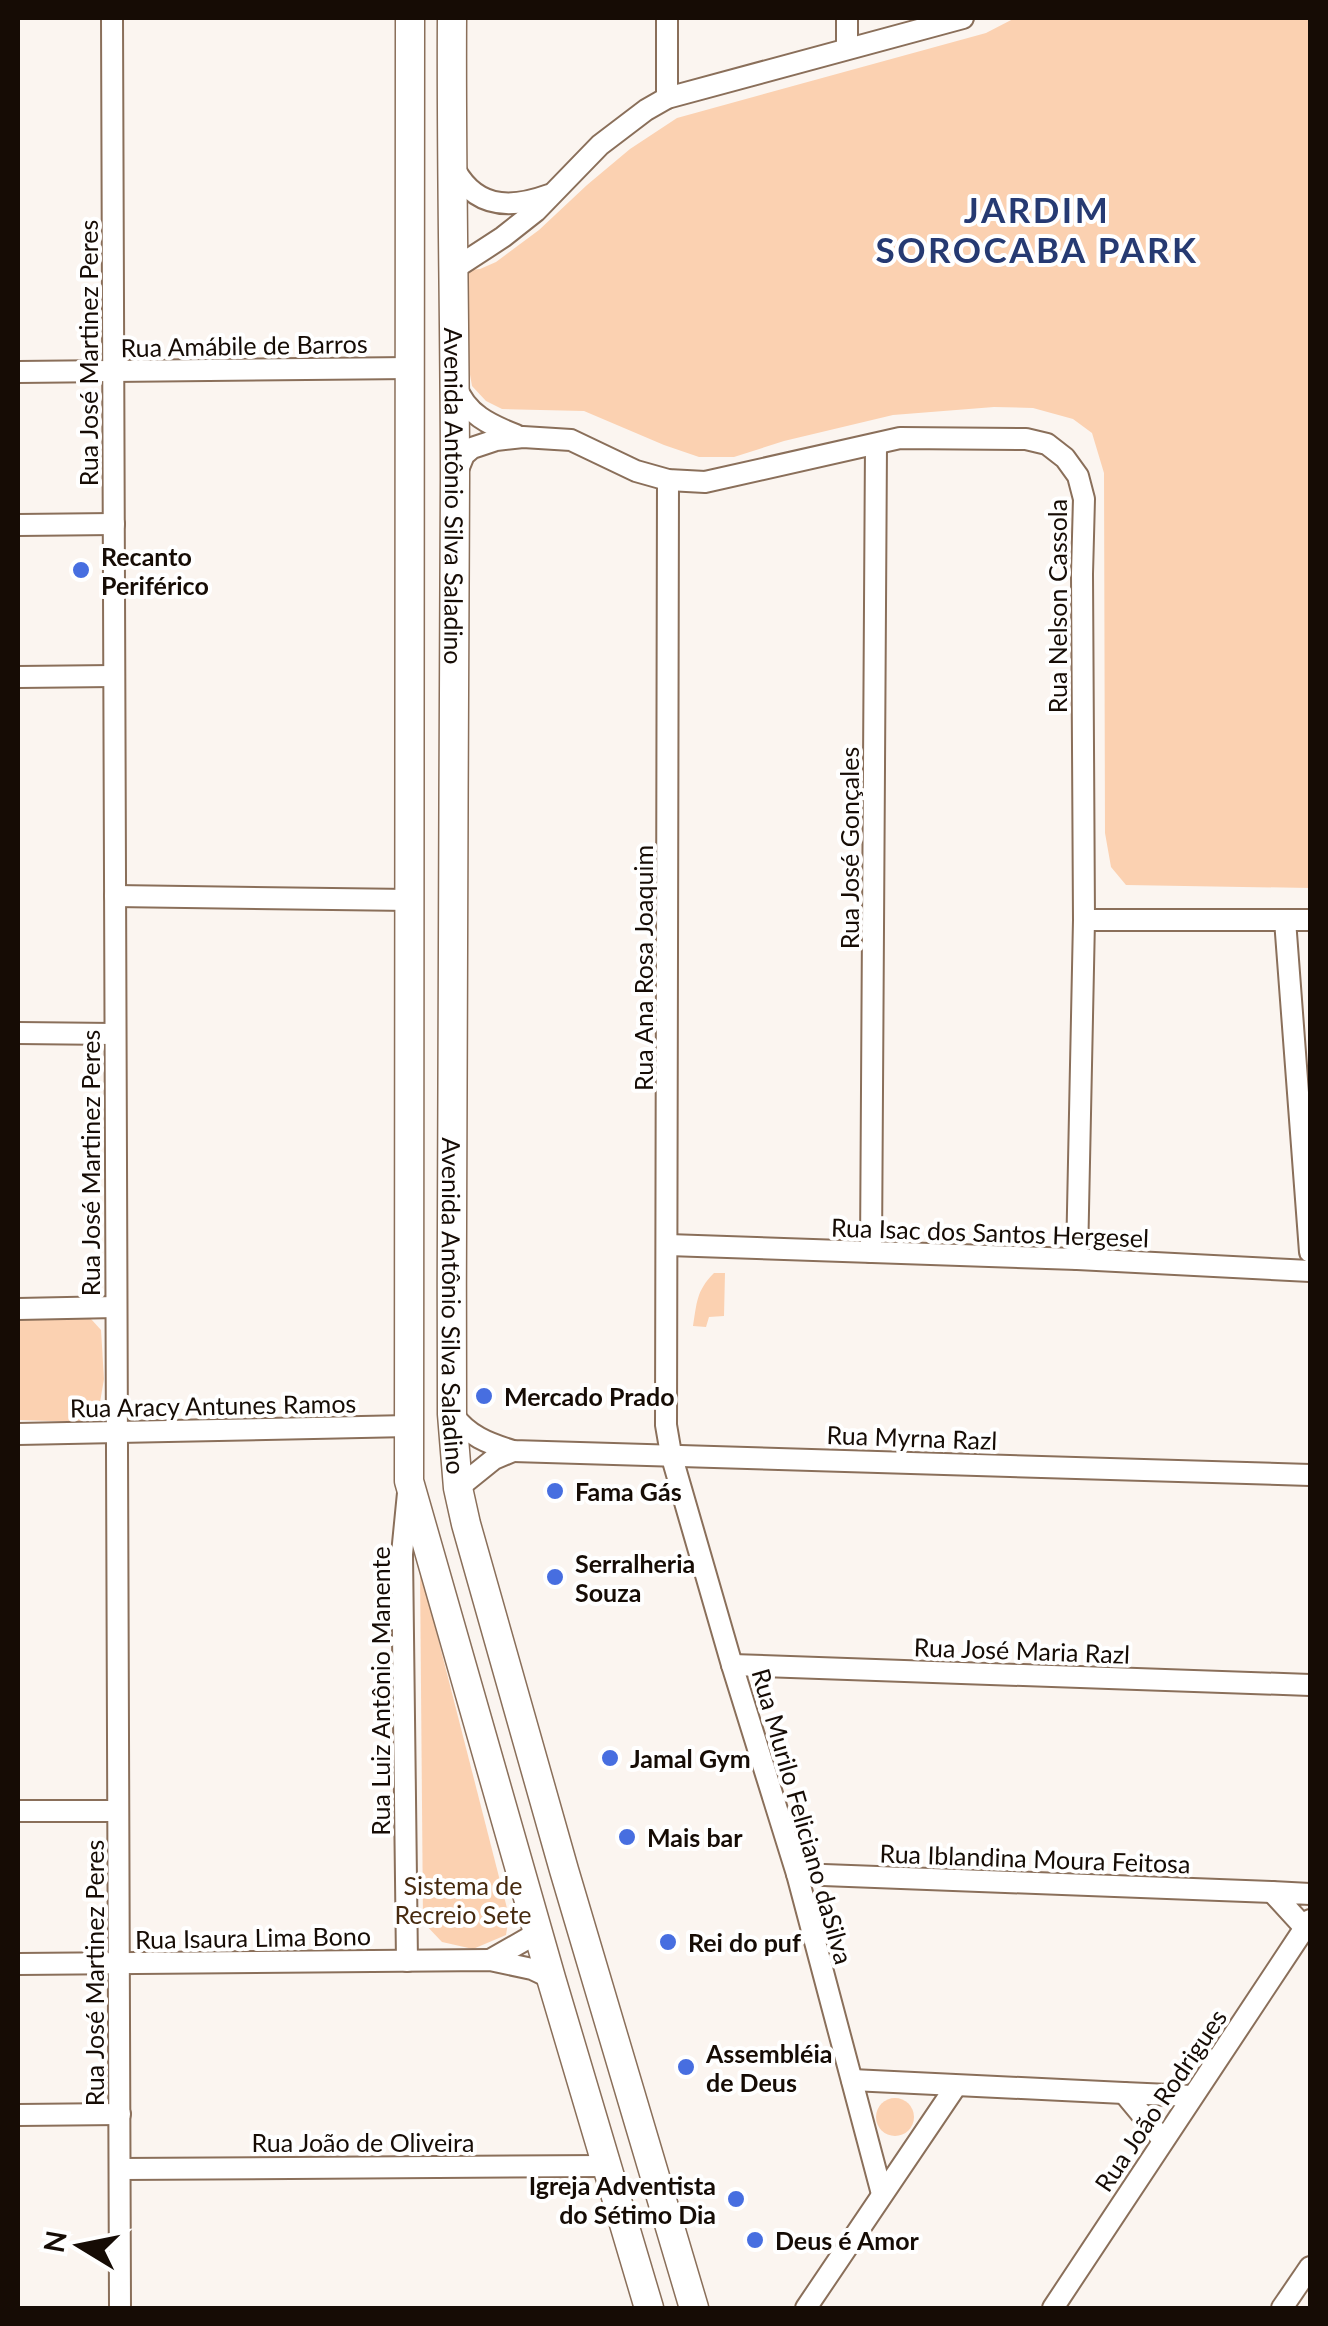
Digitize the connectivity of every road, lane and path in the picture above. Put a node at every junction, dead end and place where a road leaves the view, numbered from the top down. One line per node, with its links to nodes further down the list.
1 (112, 18): 14 (street, Rua José Martinez Peres)
2 (410, 18): 12 (main road, Avenida Antônio Silva Saladino)
3 (451, 18): 9 (main road, Avenida Antônio Silva Saladino)
4 (667, 18): 8 (street)
5 (847, 18): 7 (street)
6 (963, 18): 7 (street)
7 (847, 47): 8 (street)
8 (667, 98): 10 (street)
9 (451, 162): 10 (street); 11 (main road, Avenida Antônio Silva Saladino)
10 (551, 194): 11 (street)
11 (454, 270): 15 (main road, Avenida Antônio Silva Saladino)
12 (411, 368): 14 (street, Rua Amábile de Barros); 25 (main road, Avenida Antônio Silva Saladino)
13 (18, 372): 14 (street, Rua Amábile de Barros)
14 (113, 372): 20 (street, Rua José Martinez Peres)
15 (454, 381): 16 (street, Rua Nelson Cassola); 18 (main road, Avenida Antônio Silva Saladino)
16 (523, 437): 18 (street, Rua Nelson Cassola); 19 (street, Rua Nelson Cassola)
17 (876, 444): 19 (street, Rua Nelson Cassola); 26 (street, Rua Nelson Cassola); 34 (street, Rua José Gonçales)
18 (455, 480): 40 (main road, Avenida Antônio Silva Saladino)
19 (668, 480): 33 (street, Rua Ana Rosa Joaquim)
20 (114, 524): 21 (street); 22 (street, Rua José Martinez Peres)
21 (18, 525)
22 (114, 676): 23 (street); 24 (street, Rua José Martinez Peres)
23 (18, 677)
24 (115, 896): 25 (street); 30 (street, Rua José Martinez Peres)
25 (410, 900): 41 (main road, Avenida Antônio Silva Saladino)
26 (1084, 920): 27 (street); 36 (street, Rua Nelson Cassola)
27 (1285, 920): 28 (street); 31 (street)
28 (1310, 920)
29 (18, 1033): 30 (street)
30 (114, 1034): 38 (street, Rua José Martinez Peres)
31 (1306, 1132): 32 (street)
32 (1308, 1172): 35 (street)
33 (668, 1245): 34 (street, Rua Isac dos Santos Hergesel); 45 (street, Rua Ana Rosa Joaquim)
34 (871, 1252): 36 (street, Rua Isac dos Santos Hergesel)
35 (1310, 1252)
36 (1077, 1259): 37 (street, Rua Isac dos Santos Hergesel)
37 (1310, 1270)
38 (116, 1307): 39 (street); 42 (street, Rua José Martinez Peres)
39 (18, 1308)
40 (452, 1414): 44 (street, Rua Myrna Razl); 48 (main road, Avenida Antônio Silva Saladino)
41 (409, 1426): 42 (street, Rua Aracy Antunes Ramos); 47 (main road, Avenida Antônio Silva Saladino)
42 (116, 1433): 43 (street, Rua Aracy Antunes Ramos); 52 (street, Rua José Martinez Peres)
43 (18, 1434)
44 (512, 1451): 45 (street, Rua Myrna Razl); 48 (street)
45 (671, 1454): 46 (street, Rua Myrna Razl); 49 (street, Rua Murilo Feliciano daSilva)
46 (1310, 1475)
47 (408, 1482): 58 (main road, Avenida Antônio Silva Saladino); 60 (street, Rua Luiz Antônio Manente)
48 (458, 1488): 53 (main road, Avenida Antônio Silva Saladino)
49 (732, 1665): 50 (street, Rua José Maria Razl); 54 (street, Rua Murilo Feliciano daSilva)
50 (1310, 1685)
51 (18, 1811): 52 (street)
52 (118, 1811): 62 (street, Rua José Martinez Peres)
53 (564, 1870): 58 (main road); 77 (main road, Avenida Antônio Silva Saladino)
54 (796, 1874): 55 (street, Rua Iblandina Moura Feitosa); 64 (street, Rua Murilo Feliciano daSilva)
55 (1272, 1892): 56 (street, Rua Iblandina Moura Feitosa); 57 (street)
56 (1310, 1894)
57 (1308, 1924): 67 (street, Rua João Rodrigues)
58 (538, 1932): 59 (street, Rua Isaura Lima Bono); 63 (main road, Avenida Antônio Silva Saladino)
59 (490, 1960): 60 (street, Rua Isaura Lima Bono); 63 (street, Rua Isaura Lima Bono)
60 (407, 1961): 62 (street, Rua Isaura Lima Bono)
61 (18, 1964): 62 (street, Rua Isaura Lima Bono)
62 (118, 1964): 68 (street, Rua José Martinez Peres)
63 (551, 1978): 71 (main road)
64 (852, 2080): 65 (street); 73 (street, Rua Murilo Feliciano daSilva)
65 (956, 2086): 66 (street); 73 (street)
66 (1124, 2093): 67 (street); 70 (street)
67 (1192, 2096): 70 (street, Rua João Rodrigues)
68 (120, 2114): 69 (street); 72 (street, Rua José Martinez Peres)
69 (18, 2115)
70 (1163, 2140): 79 (street, Rua João Rodrigues)
71 (606, 2166): 72 (street, Rua João de Oliveira); 76 (main road)
72 (120, 2170): 75 (street, Rua José Martinez Peres)
73 (882, 2194): 78 (street)
74 (1310, 2267): 80 (street)
75 (120, 2308)
76 (649, 2308)
77 (694, 2308)
78 (806, 2308)
79 (1052, 2308)
80 (1282, 2308)

